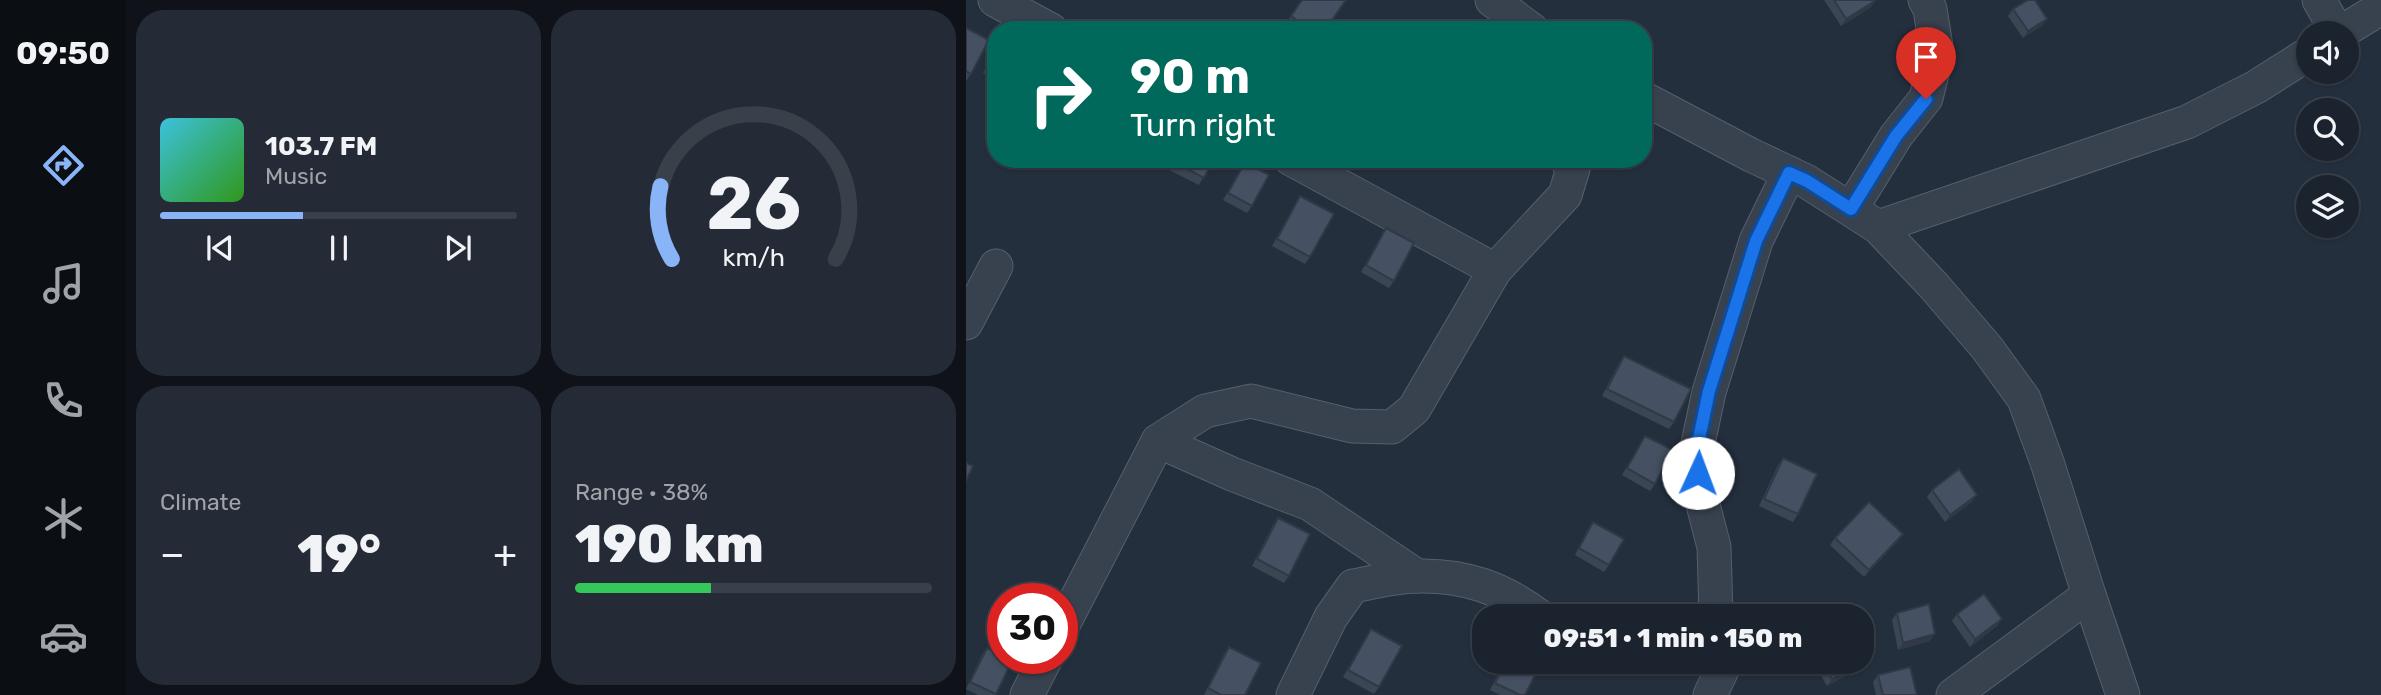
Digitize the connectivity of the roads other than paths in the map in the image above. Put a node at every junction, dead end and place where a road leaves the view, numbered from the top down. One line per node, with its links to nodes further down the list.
1 (995, 0): 6 (street)
2 (1491, 0): 7 (street); 8 (street)
3 (1925, 0): 16 (street)
4 (2319, 0): 9 (street)
5 (2381, 8): 10 (street)
6 (1034, 21)
7 (1498, 21)
8 (1520, 21)
9 (2332, 21)
10 (2359, 21)
11 (2296, 62): 16 (street)
12 (1652, 103): 15 (street)
13 (1307, 168): 18 (street)
14 (1572, 168): 18 (street)
15 (1789, 173): 16 (street); 25 (street)
16 (1864, 218): 22 (street)
17 (996, 266): 19 (street)
18 (1496, 270): 20 (street)
19 (966, 323)
20 (1158, 441): 21 (street); 23 (street)
21 (1417, 576): 24 (street); 29 (street)
22 (2089, 595): 31 (street); 32 (street)
23 (1078, 596)
24 (1523, 604)
25 (1716, 604)
26 (1038, 674): 28 (street)
27 (1720, 674): 30 (street)
28 (1027, 695)
29 (1293, 695)
30 (1710, 695)
31 (1953, 695)
32 (2123, 695)

